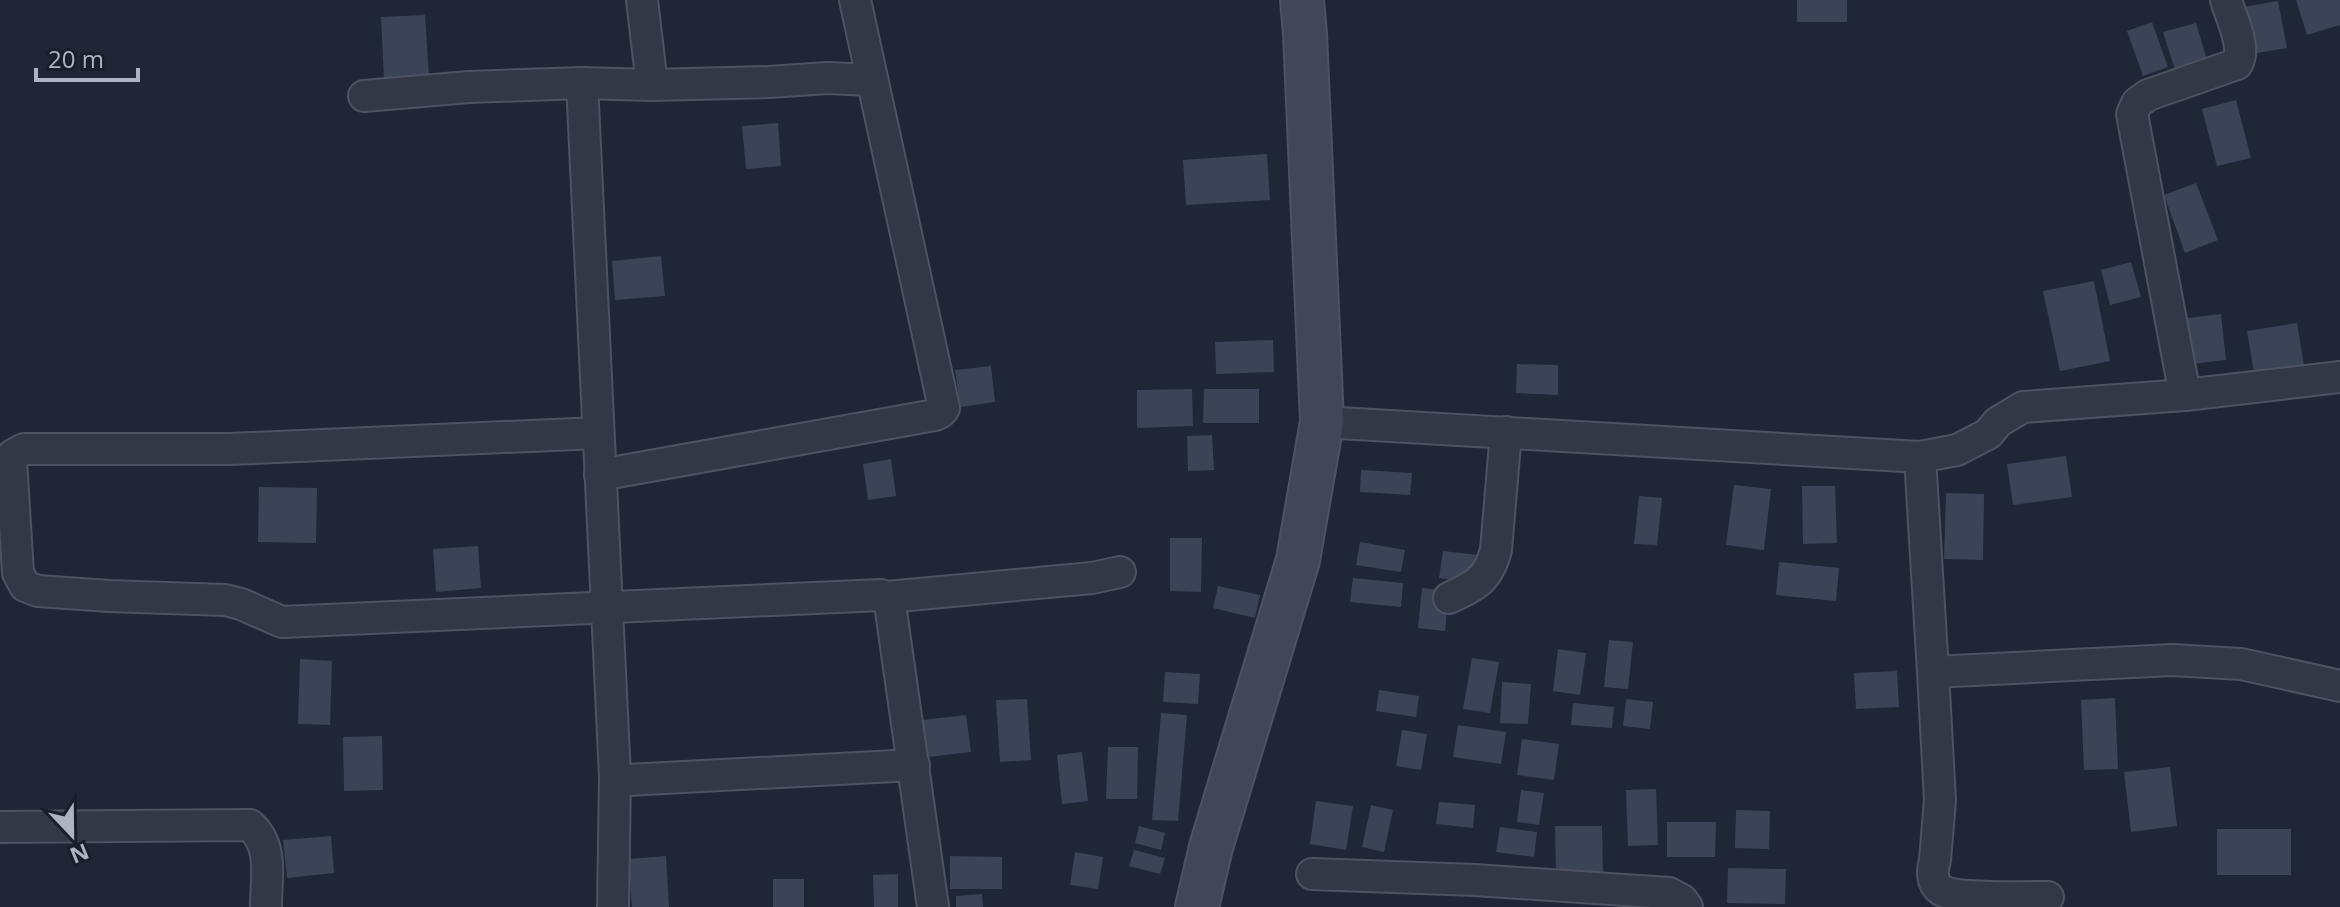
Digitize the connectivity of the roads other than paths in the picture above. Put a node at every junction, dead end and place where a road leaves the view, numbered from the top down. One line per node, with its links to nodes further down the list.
1 (642, 0): 7 (street)
2 (855, 0): 5 (street)
3 (1302, 0): 11 (street)
4 (2226, 0): 10 (street)
5 (872, 80): 7 (street); 16 (street)
6 (582, 83): 7 (street); 8 (street); 13 (street)
7 (652, 85)
8 (364, 96)
9 (2340, 377): 10 (street)
10 (2185, 395): 14 (street)
11 (1322, 422): 12 (street); 31 (street)
12 (1506, 432): 14 (street); 19 (street)
13 (598, 433): 15 (street); 16 (street)
14 (1920, 457): 21 (street)
15 (5, 460): 20 (street)
16 (600, 475): 20 (street)
17 (1120, 572): 18 (street)
18 (887, 597): 20 (street); 23 (street)
19 (1449, 598)
20 (605, 608): 24 (street)
21 (1933, 672): 22 (street); 27 (street)
22 (2340, 686)
23 (914, 765): 24 (street); 30 (street)
24 (615, 777): 29 (street)
25 (0, 827): 28 (street)
26 (1312, 874): 32 (street)
27 (2048, 897)
28 (266, 907)
29 (613, 907)
30 (933, 907)
31 (1197, 907)
32 (1687, 907)

